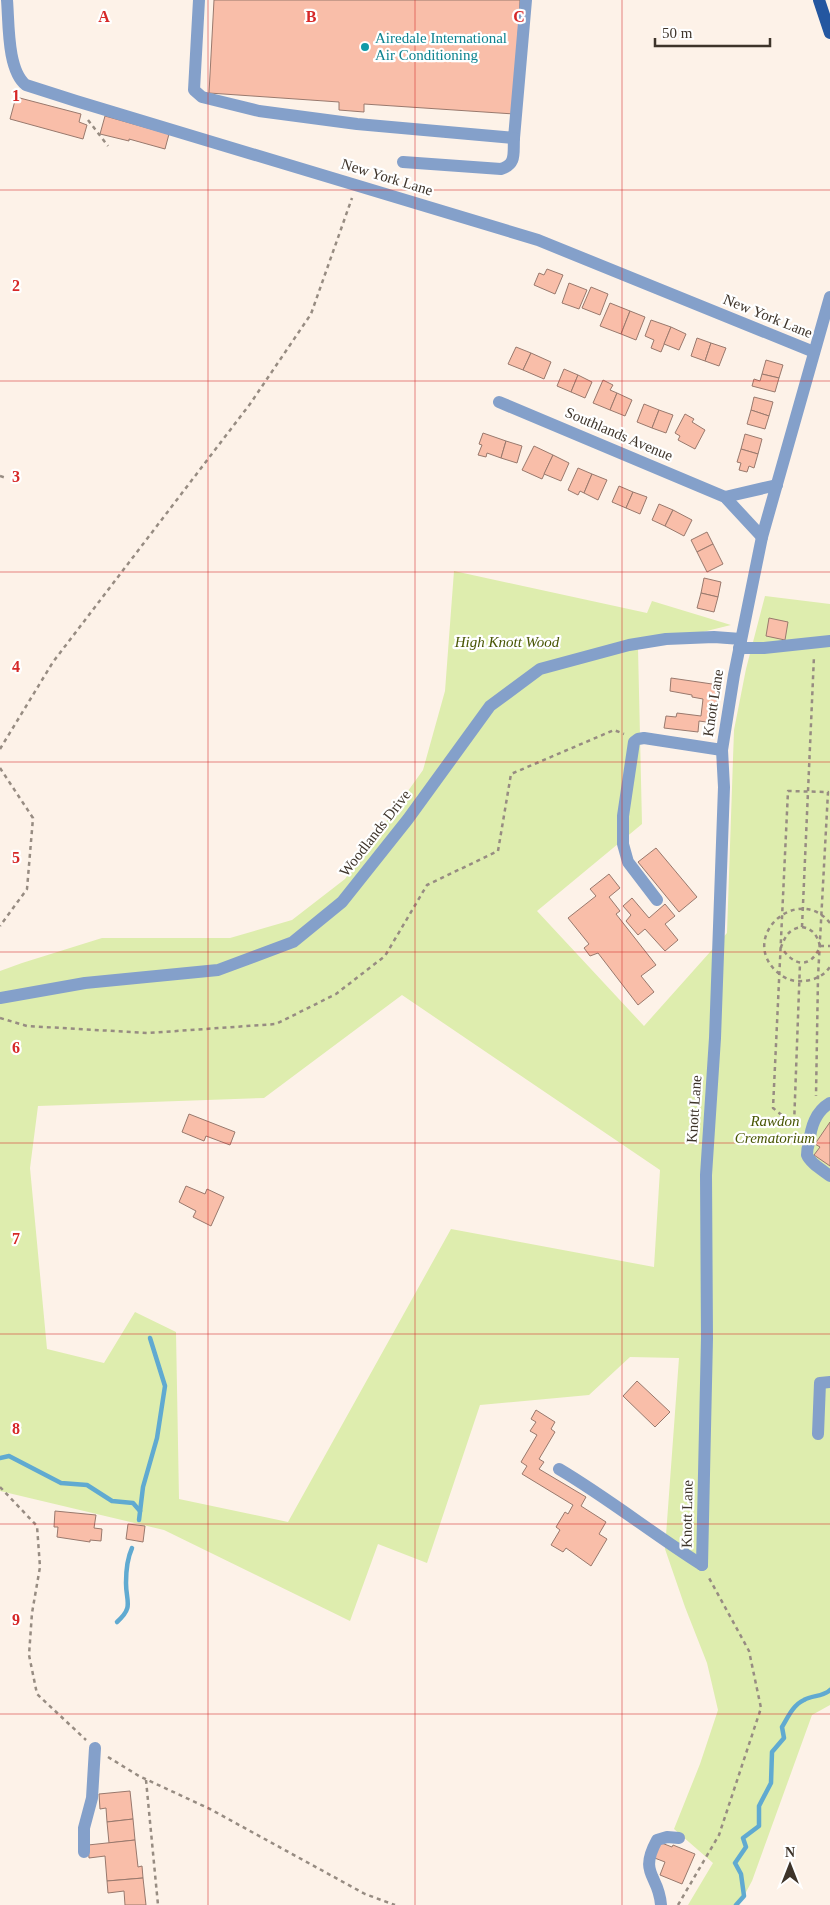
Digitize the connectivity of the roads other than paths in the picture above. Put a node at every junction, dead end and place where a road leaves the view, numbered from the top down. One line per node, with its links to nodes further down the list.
1 (7, 0): 9 (street, New York Lane)
2 (199, 0): 6 (street)
3 (526, 0): 6 (street)
4 (819, 0): 5 (main road)
5 (830, 33)
6 (514, 138): 7 (street)
7 (403, 162)
8 (830, 296): 9 (street, Knott Lane)
9 (814, 352): 11 (street, Knott Lane)
10 (500, 402): 12 (street, Southlands Avenue)
11 (777, 485): 12 (street); 13 (street, Knott Lane)
12 (725, 497): 13 (street, Southlands Avenue)
13 (762, 537): 15 (street, Knott Lane)
14 (830, 641): 15 (street, Woodlands Drive)
15 (740, 644): 16 (street, Knott Lane); 18 (street, Woodlands Drive)
16 (722, 750): 17 (street); 23 (street, Knott Lane)
17 (658, 900)
18 (0, 998)
19 (830, 1103): 20 (street)
20 (830, 1176)
21 (830, 1382): 22 (street)
22 (818, 1434)
23 (559, 1468)
24 (95, 1748): 26 (street)
25 (679, 1838): 27 (street)
26 (84, 1852)
27 (662, 1905)

